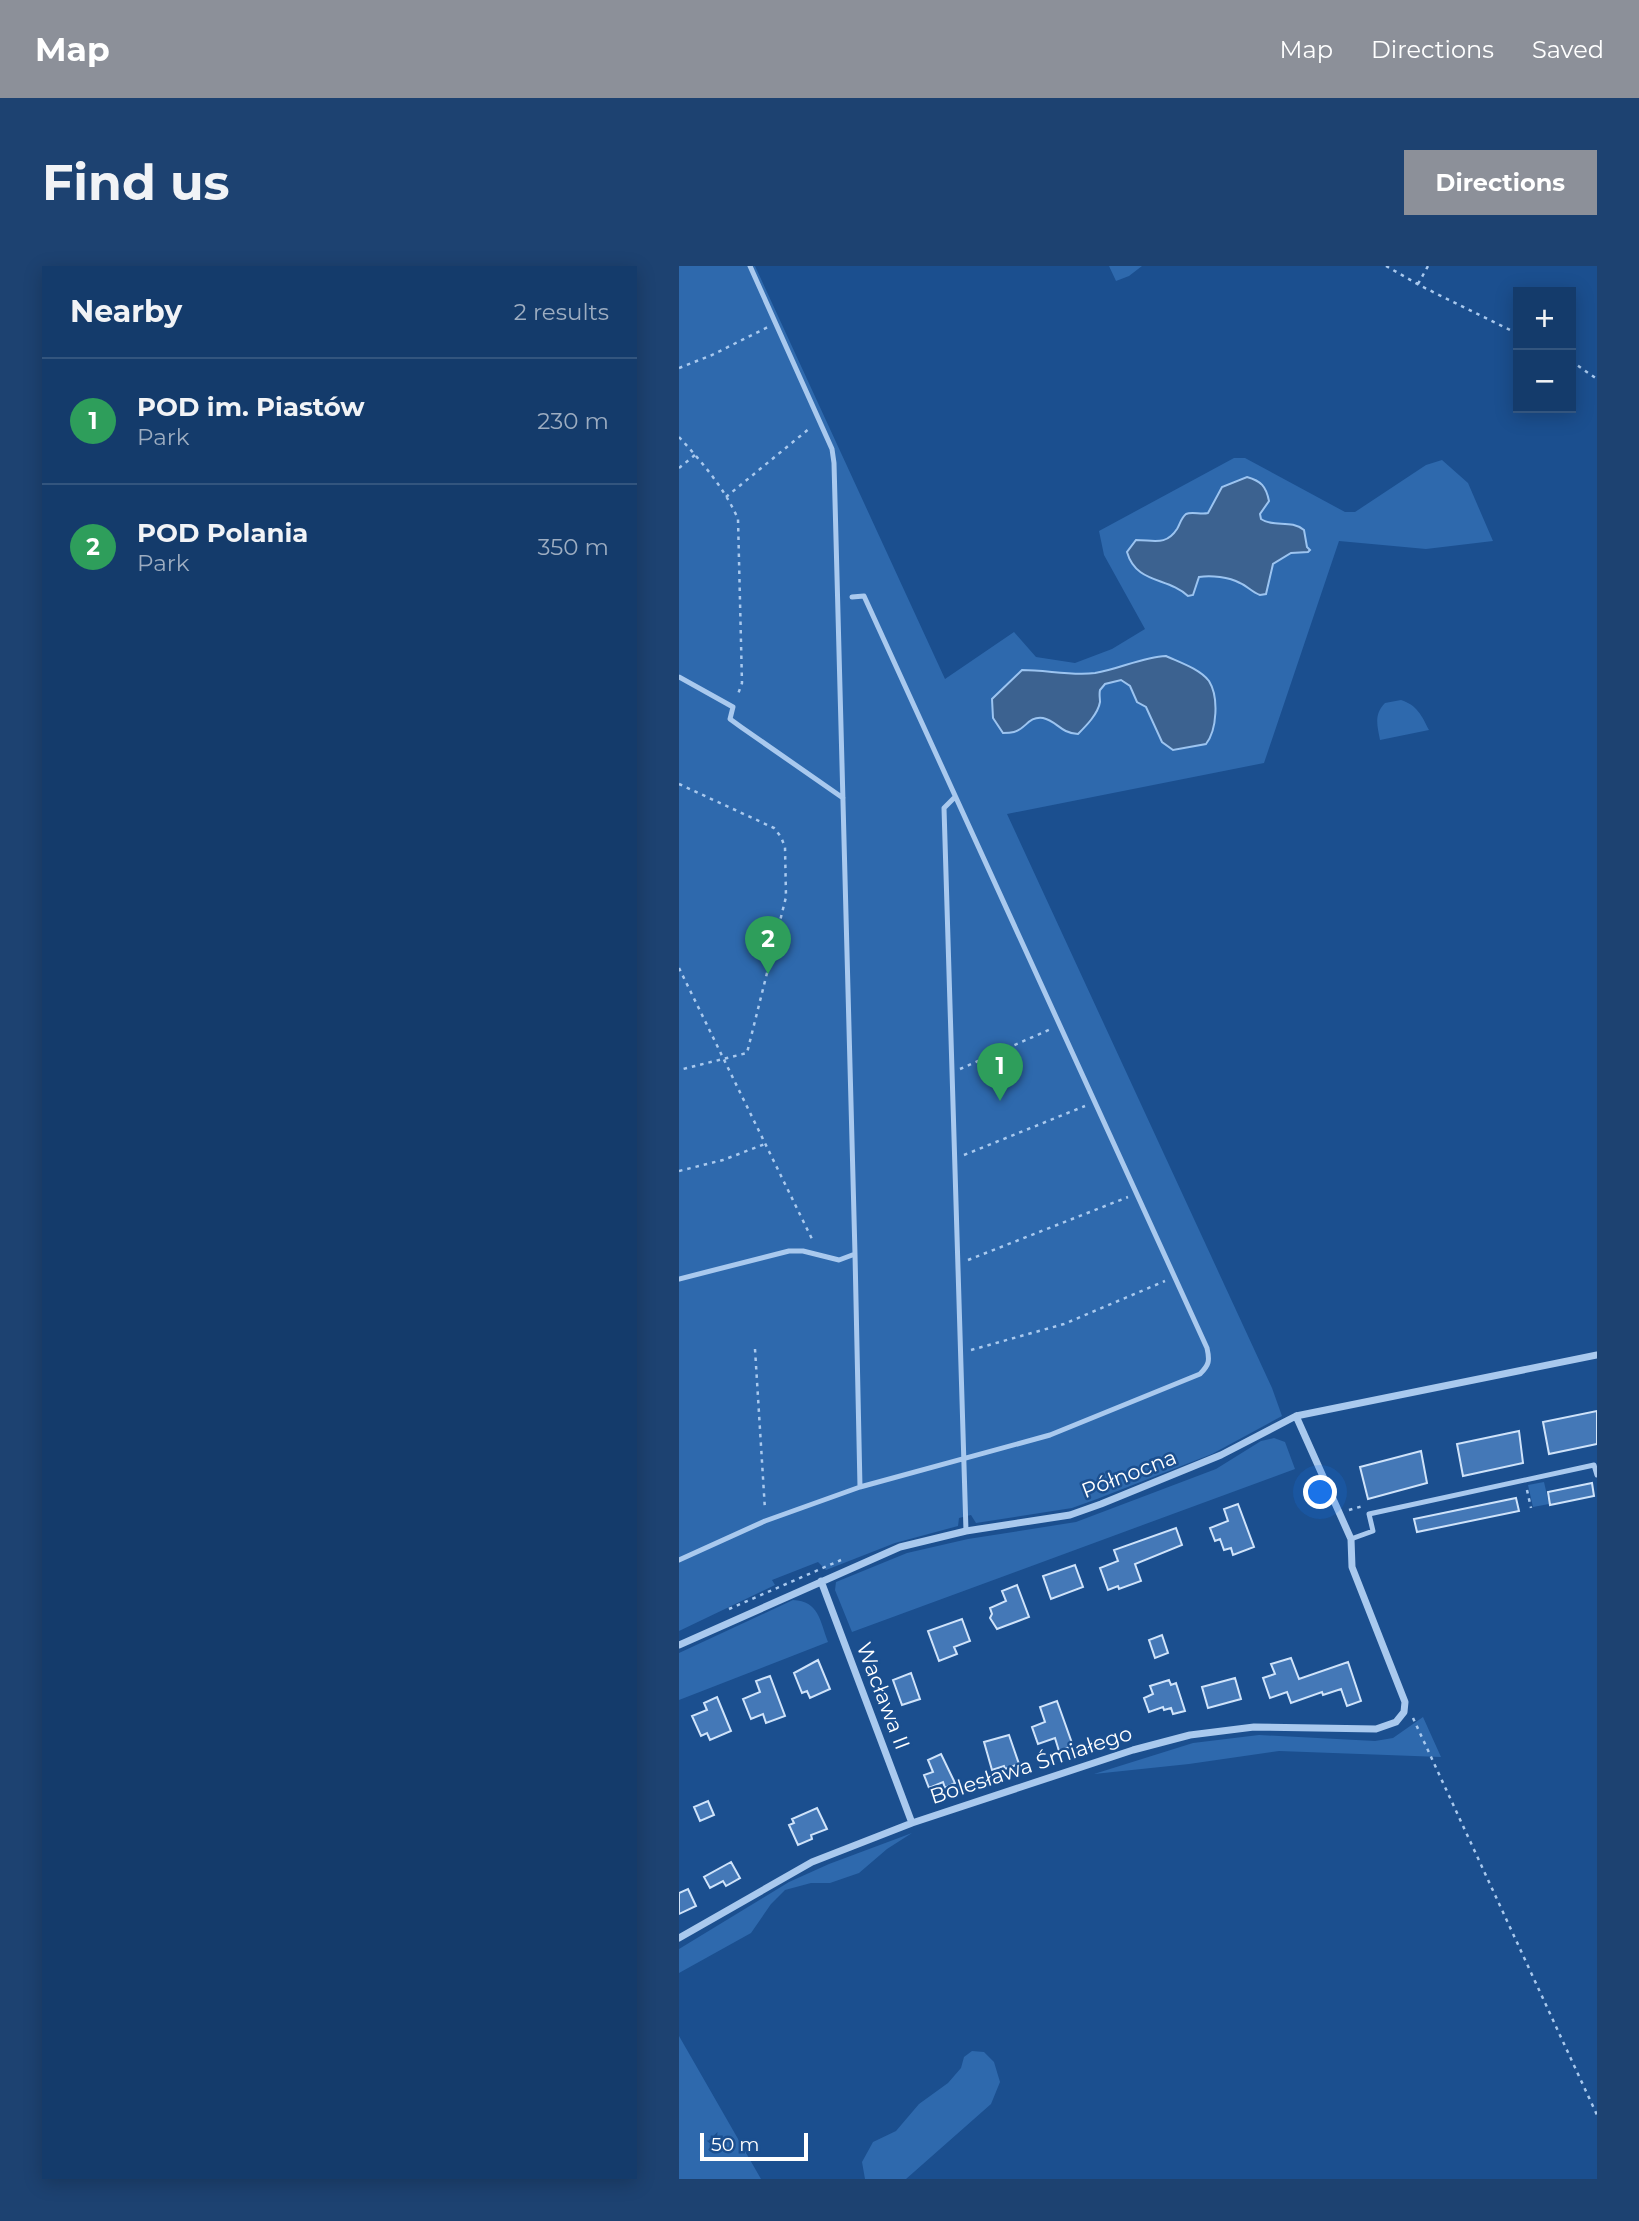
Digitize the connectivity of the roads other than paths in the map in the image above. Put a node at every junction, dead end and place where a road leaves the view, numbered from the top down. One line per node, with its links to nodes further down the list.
1 (750, 266): 5 (lane)
2 (852, 597): 4 (lane)
3 (679, 677): 5 (lane)
4 (955, 797): 10 (lane); 10 (lane)
5 (843, 798): 6 (lane)
6 (855, 1254): 7 (lane); 12 (lane)
7 (679, 1279)
8 (1597, 1355): 9 (street, Północna)
9 (1296, 1416): 13 (street, Północna); 14 (street)
10 (964, 1460): 12 (lane); 13 (lane)
11 (1597, 1475): 14 (lane)
12 (860, 1487): 15 (lane)
13 (966, 1531): 16 (street, Północna)
14 (1350, 1539): 18 (street, Bolesława Śmiałego)
15 (679, 1560)
16 (821, 1581): 17 (street, Północna); 18 (street, Wacława II)
17 (679, 1645)
18 (912, 1823): 19 (street, Bolesława Śmiałego)
19 (679, 1938)

